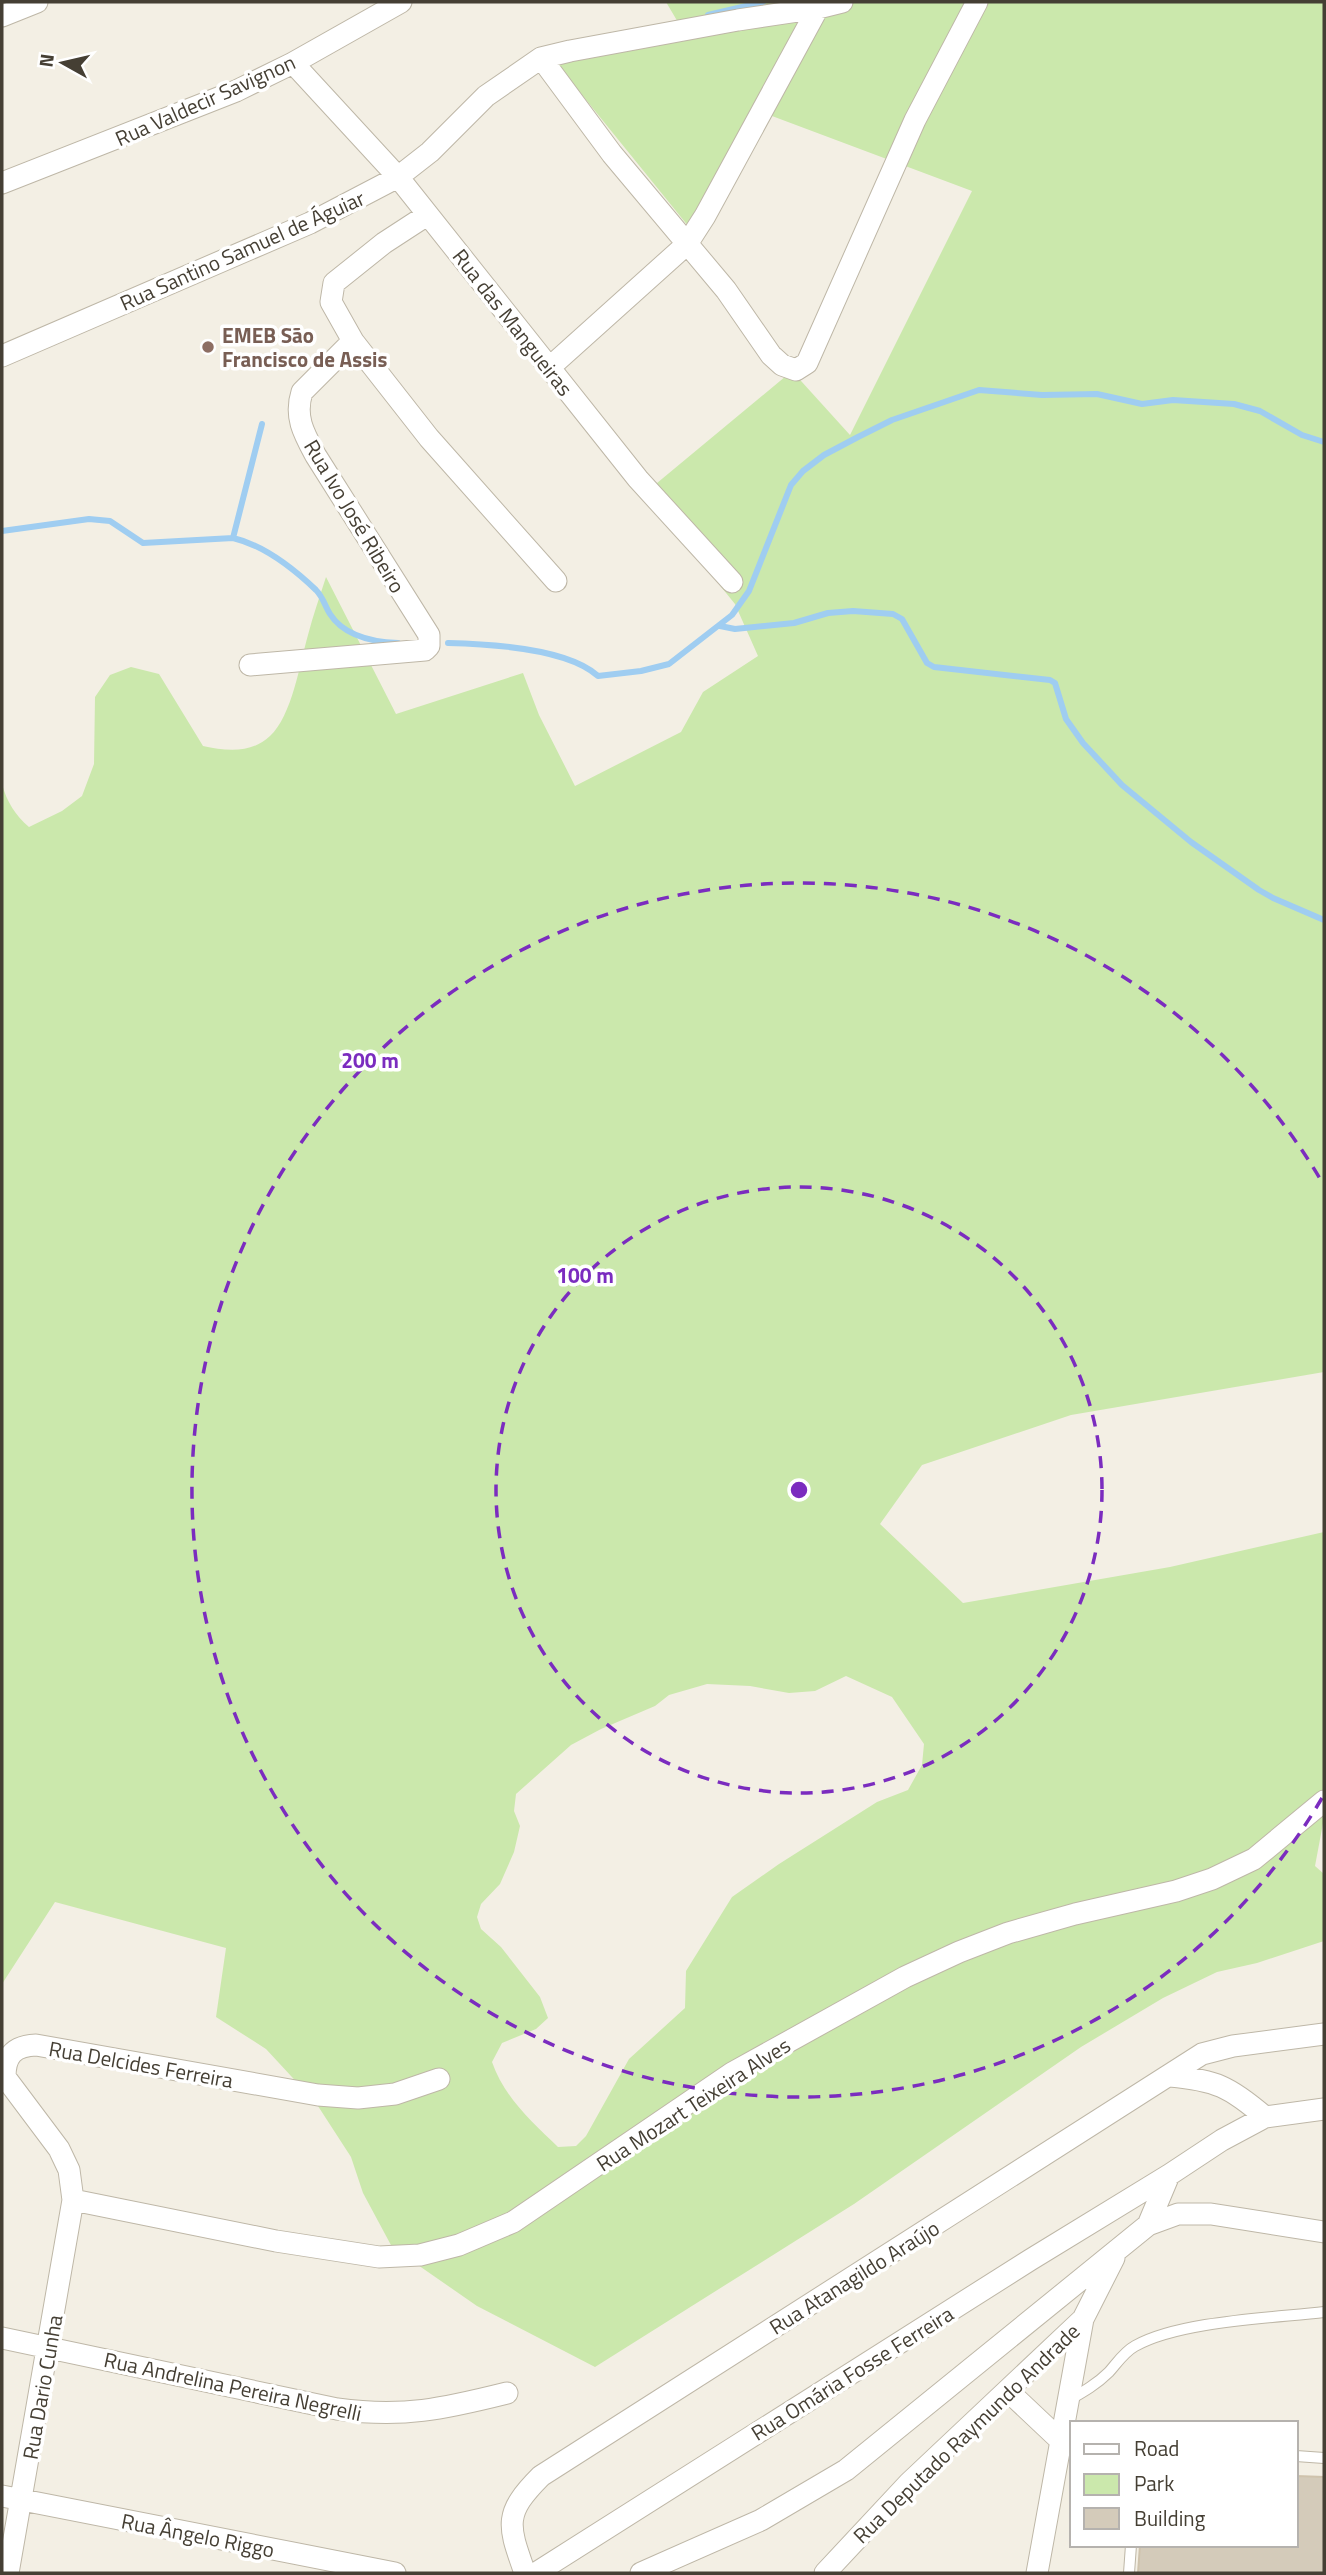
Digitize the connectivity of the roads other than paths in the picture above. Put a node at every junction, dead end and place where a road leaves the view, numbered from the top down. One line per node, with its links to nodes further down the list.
1 (37, 2): 6 (street)
2 (401, 2): 8 (street, Rua Valdecir Savignon)
3 (842, 2): 5 (street, Rua Santino Samuel de Águiar)
4 (977, 2): 12 (street)
5 (818, 8): 7 (street, Rua Santino Samuel de Águiar); 12 (street)
6 (2, 16)
7 (541, 58): 9 (street, Rua Santino Samuel de Águiar); 12 (street)
8 (293, 62): 9 (street, Rua das Mangueiras); 10 (street, Rua Valdecir Savignon)
9 (398, 177): 11 (street, Rua das Mangueiras); 14 (street, Rua Santino Samuel de Águiar)
10 (2, 183)
11 (427, 215): 13 (street); 15 (street, Rua das Mangueiras)
12 (687, 244): 15 (street)
13 (354, 341): 16 (street); 18 (street, Rua Ivo José Ribeiro)
14 (2, 356)
15 (549, 368): 17 (street, Rua das Mangueiras)
16 (555, 581)
17 (732, 582)
18 (250, 665)
19 (1324, 1801): 26 (street, Rua Mozart Teixeira Alves)
20 (1324, 2034): 21 (street, Rua Atanagildo Araújo)
21 (1170, 2076): 24 (street); 44 (street, Rua Atanagildo Araújo)
22 (439, 2079): 26 (street, Rua Delcides Ferreira)
23 (1324, 2109): 24 (street)
24 (1265, 2117): 25 (street, Rua Omária Fosse Ferreira)
25 (1169, 2175): 27 (street); 45 (street, Rua Omária Fosse Ferreira)
26 (73, 2200): 33 (street, Rua Dario Cunha)
27 (1148, 2225): 28 (street); 29 (street)
28 (1324, 2232)
29 (1118, 2250): 31 (street, Rua Deputado Raymundo Andrade); 46 (street)
30 (1324, 2312): 36 (lane)
31 (1083, 2319): 34 (street, Rua Deputado Raymundo Andrade); 36 (street)
32 (2, 2338): 33 (street, Rua Andrelina Pereira Negrelli)
33 (48, 2347): 35 (street, Rua Andrelina Pereira Negrelli); 40 (street, Rua Dario Cunha)
34 (1008, 2391): 37 (street); 47 (street, Rua Deputado Raymundo Andrade)
35 (507, 2393)
36 (1067, 2402): 37 (street)
37 (1060, 2440): 48 (street)
38 (1298, 2456): 39 (lane)
39 (1324, 2458)
40 (12, 2498): 42 (street, Rua Dario Cunha); 43 (street, Rua Ângelo Riggo)
41 (1130, 2547): 49 (lane)
42 (8, 2573)
43 (395, 2573)
44 (525, 2573)
45 (536, 2573)
46 (641, 2573)
47 (825, 2573)
48 (1037, 2573)
49 (1129, 2573)

